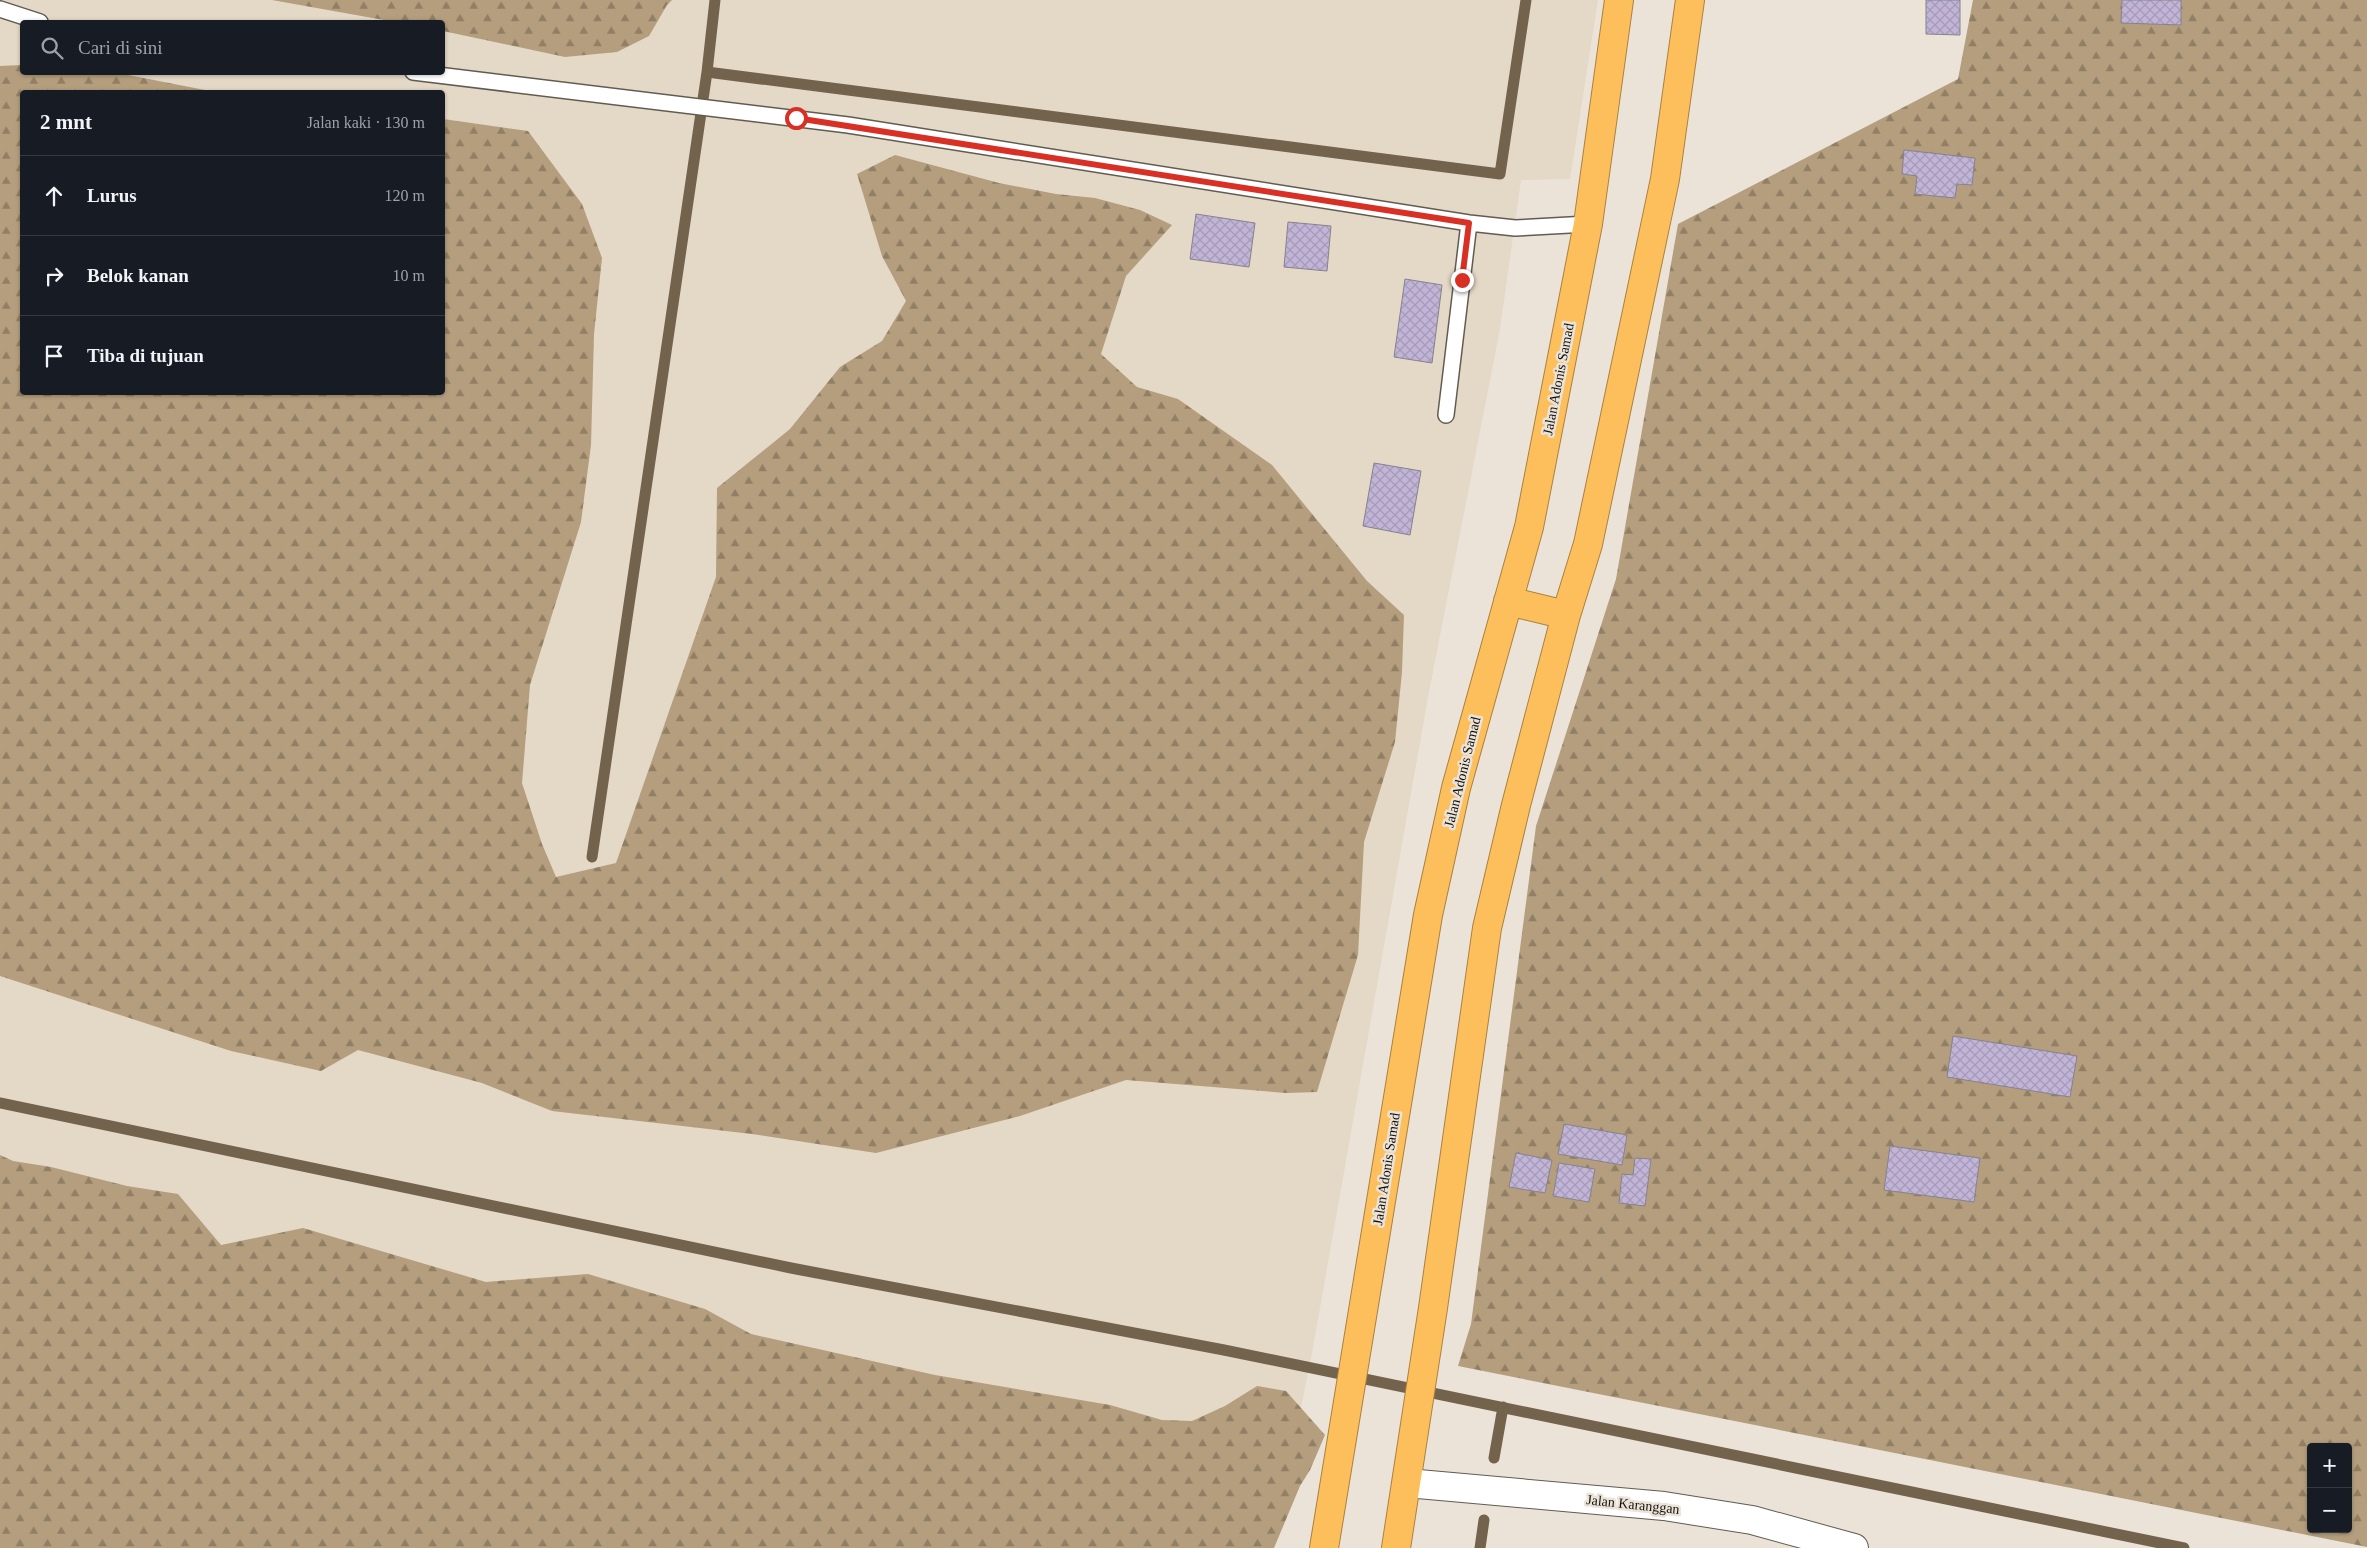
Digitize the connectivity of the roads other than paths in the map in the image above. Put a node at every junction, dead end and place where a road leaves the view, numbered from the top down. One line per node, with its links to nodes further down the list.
1 (1619, 0): 7 (highway, Jalan Adonis Samad)
2 (1690, 0): 10 (highway)
3 (0, 9): 4 (lane)
4 (34, 20)
5 (437, 75): 6 (lane)
6 (1469, 223): 7 (lane); 8 (lane)
7 (1588, 224): 9 (highway, Jalan Adonis Samad)
8 (1446, 415)
9 (1508, 601): 10 (highway); 12 (highway, Jalan Adonis Samad)
10 (1566, 615): 11 (highway)
11 (1407, 1483): 13 (highway); 14 (street, Jalan Karanggan)
12 (1324, 1548)
13 (1396, 1548)
14 (1854, 1548)

